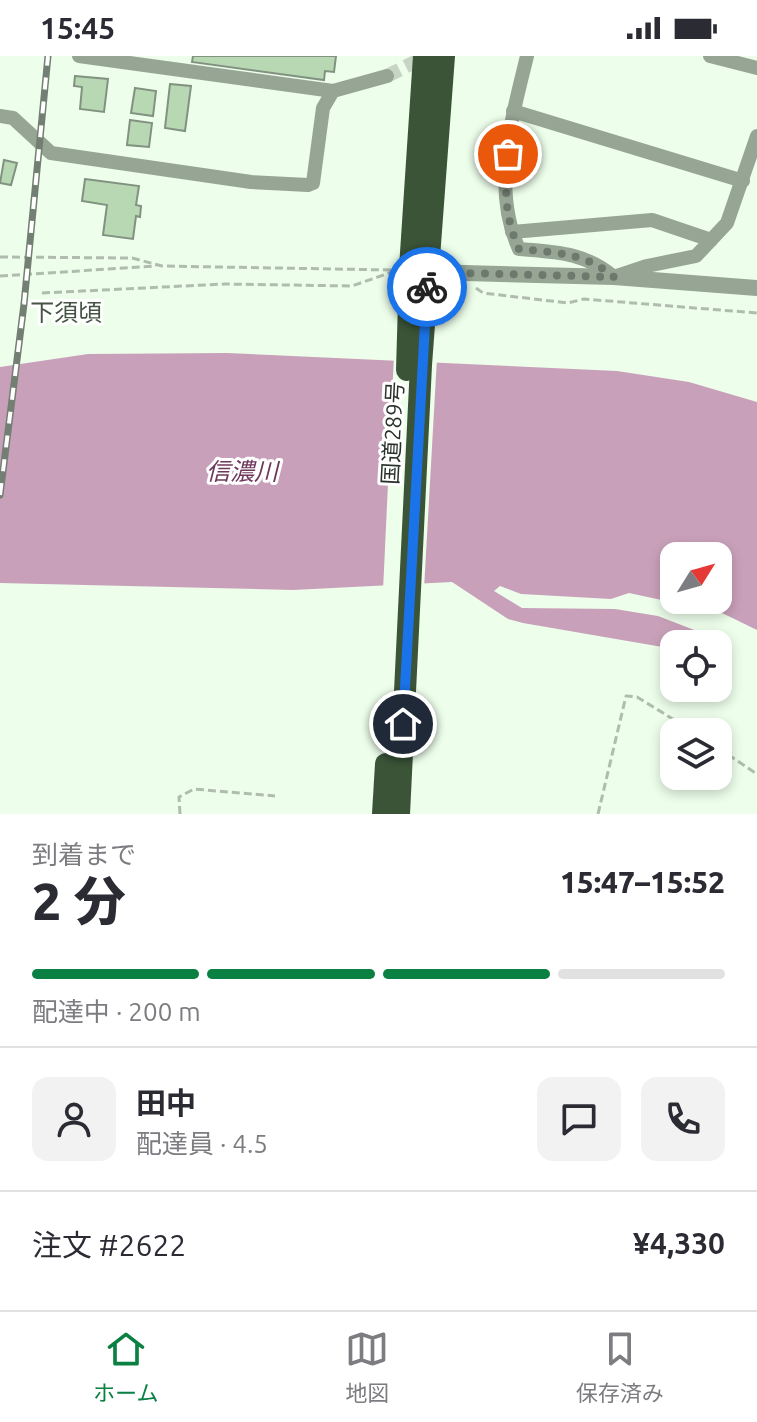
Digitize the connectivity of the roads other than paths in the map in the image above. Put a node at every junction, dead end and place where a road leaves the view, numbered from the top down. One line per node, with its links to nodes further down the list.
1 (79, 56): 8 (street)
2 (424, 56): 18 (highway, 国道289号)
3 (444, 56): 15 (highway, 国道289号)
4 (527, 56): 9 (street)
5 (710, 56): 6 (street)
6 (757, 68)
7 (387, 76): 8 (street)
8 (333, 91): 10 (street)
9 (513, 111): 12 (street); 13 (street)
10 (0, 116)
11 (757, 136): 12 (street)
12 (743, 181): 14 (street)
13 (512, 232): 14 (street); 16 (street)
14 (711, 240): 16 (street)
15 (428, 272): 16 (street); 18 (highway, 国道289号)
16 (614, 277): 17 (street)
17 (757, 288)
18 (418, 297): 19 (highway, 国道289号); 20 (highway, 国道289号)
19 (383, 814)
20 (399, 814)

